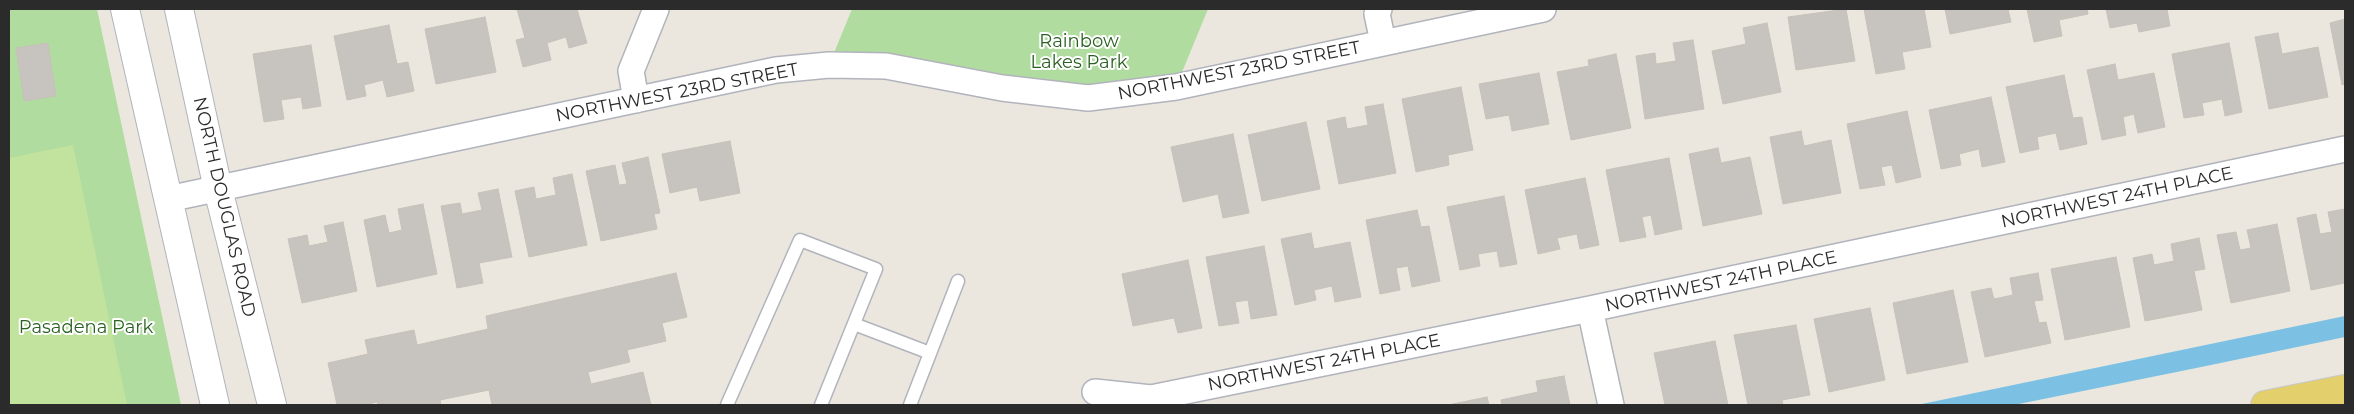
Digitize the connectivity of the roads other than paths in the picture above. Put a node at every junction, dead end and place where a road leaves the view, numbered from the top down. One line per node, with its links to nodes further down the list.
1 (125, 9): 10 (main road)
2 (179, 9): 9 (main road, NORTH DOUGLAS ROAD)
3 (656, 9): 7 (street)
4 (1379, 9): 6 (street)
5 (1543, 9): 6 (street, NORTHWEST 23RD STREET)
6 (1383, 42): 7 (street, NORTHWEST 23RD STREET)
7 (636, 100): 9 (street, NORTHWEST 23RD STREET)
8 (2345, 149): 12 (street, NORTHWEST 24TH PLACE)
9 (218, 188): 10 (street, NORTHWEST 23RD STREET); 18 (main road, NORTH DOUGLAS ROAD)
10 (168, 199): 17 (main road)
11 (958, 281): 14 (lane)
12 (1590, 309): 16 (street, NORTHWEST 24TH PLACE); 22 (street)
13 (854, 324): 14 (lane); 19 (lane); 20 (lane)
14 (930, 353): 21 (lane)
15 (2345, 389): 23 (main road)
16 (1095, 392)
17 (215, 405)
18 (272, 405)
19 (728, 405)
20 (821, 405)
21 (910, 405)
22 (1611, 405)
23 (2265, 405)

